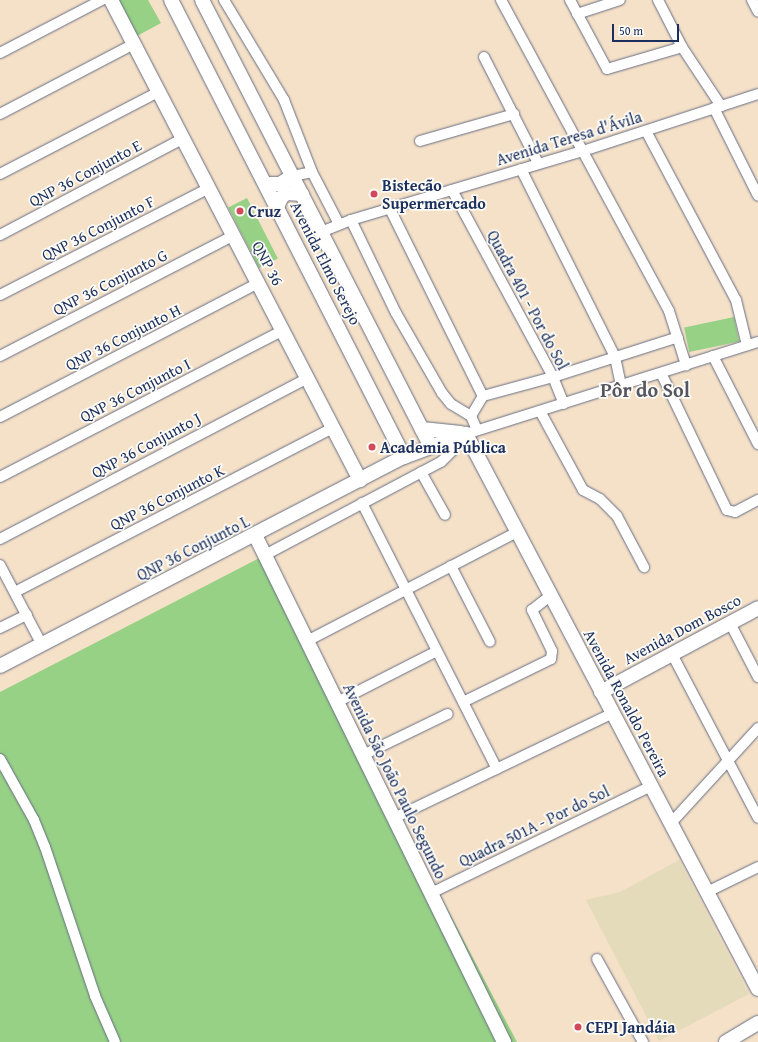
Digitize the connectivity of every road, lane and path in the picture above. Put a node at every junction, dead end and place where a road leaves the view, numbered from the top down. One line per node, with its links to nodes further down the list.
1 (102, 0): 15 (street)
2 (111, 0): 13 (street, QNP 36)
3 (171, 0): 31 (street, Avenida Elmo Serejo)
4 (202, 0): 30 (street, Avenida Elmo Serejo)
5 (224, 0): 28 (street)
6 (501, 0): 25 (street)
7 (570, 0): 12 (street)
8 (620, 0): 12 (street)
9 (658, 0): 14 (street)
10 (752, 0): 11 (street)
11 (758, 12)
12 (577, 14): 14 (street)
13 (134, 44): 17 (street, QNP 36); 20 (street)
14 (682, 47): 19 (street)
15 (0, 53)
16 (484, 57): 21 (street)
17 (158, 92): 23 (street, QNP 36); 29 (street)
18 (758, 94): 19 (street, Avenida Teresa d'Ávila)
19 (718, 107): 22 (street, Avenida Teresa d'Ávila); 35 (street)
20 (0, 114)
21 (514, 114): 24 (street); 26 (street)
22 (646, 131): 25 (street, Avenida Teresa d'Ávila); 48 (street)
23 (184, 138): 32 (street, QNP 36); 41 (street, QNP 36 Conjunto E)
24 (420, 141)
25 (583, 151): 26 (street, Avenida Teresa d'Ávila); 46 (street)
26 (538, 163): 27 (street, Avenida Teresa d'Ávila)
27 (521, 169): 33 (street, Avenida Teresa d'Ávila); 50 (street)
28 (312, 172): 30 (street); 39 (street)
29 (0, 174)
30 (293, 176): 31 (street); 34 (street, Avenida Elmo Serejo)
31 (266, 184): 36 (street, Avenida Elmo Serejo)
32 (209, 188): 42 (street, QNP 36); 44 (street, QNP 36 Conjunto F)
33 (452, 190): 37 (street, Avenida Teresa d'Ávila); 54 (street, Quadra 401 - Por do Sol)
34 (302, 194): 36 (street); 40 (street, Avenida Elmo Serejo)
35 (758, 196)
36 (278, 205): 67 (street, Avenida Elmo Serejo)
37 (390, 209): 38 (street, Avenida Teresa d'Ávila); 57 (street)
38 (351, 220): 39 (street, Avenida Teresa d'Ávila); 60 (street)
39 (339, 224): 40 (street, Avenida Teresa d'Ávila)
40 (321, 232): 63 (street, Avenida Elmo Serejo)
41 (0, 235)
42 (234, 235): 43 (street, QNP 36); 49 (street, QNP 36 Conjunto G)
43 (259, 283): 45 (street, QNP 36); 61 (street, QNP 36 Conjunto H)
44 (0, 295)
45 (283, 330): 55 (street, QNP 36); 69 (street, QNP 36 Conjunto I)
46 (678, 337): 50 (street); 52 (street)
47 (758, 342): 48 (street)
48 (747, 345): 51 (street)
49 (0, 356)
50 (615, 356): 54 (street); 56 (street)
51 (713, 356): 52 (street); 65 (street)
52 (686, 365): 53 (street)
53 (661, 373): 56 (street); 71 (street)
54 (553, 378): 57 (street); 58 (street, Quadra 401 - Por do Sol)
55 (306, 379): 62 (street, QNP 36); 76 (street, QNP 36 Conjunto J)
56 (621, 386): 58 (street)
57 (483, 396): 60 (street)
58 (564, 404): 59 (street)
59 (540, 411): 64 (street); 80 (street)
60 (471, 416): 64 (street)
61 (0, 418)
62 (333, 428): 70 (street, QNP 36); 82 (street, QNP 36 Conjunto K)
63 (422, 429): 64 (street); 66 (street, Avenida Elmo Serejo)
64 (467, 433): 66 (street, QNP 36 Conjunto L); 68 (street); 74 (street, Avenida Ronaldo Pereira)
65 (758, 444)
66 (430, 446): 67 (street, QNP 36 Conjunto L)
67 (404, 457): 70 (street, QNP 36 Conjunto L)
68 (421, 472): 72 (street); 73 (street)
69 (0, 477)
70 (360, 480): 75 (street, QNP 36 Conjunto L)
71 (758, 500)
72 (362, 503): 77 (street); 81 (street)
73 (445, 515)
74 (517, 532): 79 (street); 83 (street, Avenida Ronaldo Pereira)
75 (255, 535): 77 (street, Avenida São João Paulo Segundo); 90 (street, QNP 36 Conjunto L)
76 (0, 539)
77 (265, 555): 88 (street, Avenida São João Paulo Segundo)
78 (0, 565): 82 (street)
79 (451, 566): 81 (street); 89 (street)
80 (644, 567)
81 (405, 590): 88 (street); 91 (street)
82 (15, 592): 85 (street)
83 (551, 595): 95 (street, Avenida Ronaldo Pereira); 97 (street)
84 (758, 608): 86 (street, Avenida Dom Bosco)
85 (27, 615): 87 (street); 90 (street)
86 (730, 623): 92 (street, Avenida Dom Bosco); 94 (street)
87 (0, 628)
88 (307, 641): 96 (street, Avenida São João Paulo Segundo)
89 (490, 642)
90 (42, 645): 93 (street, QNP 36 Conjunto L)
91 (437, 651): 96 (street); 97 (street)
92 (672, 654): 95 (street, Avenida Dom Bosco); 103 (street)
93 (0, 666)
94 (758, 677)
95 (601, 692): 98 (street, Avenida Ronaldo Pereira)
96 (337, 702): 101 (street, Avenida São João Paulo Segundo)
97 (463, 702): 104 (street)
98 (613, 713): 104 (street); 105 (street, Avenida Ronaldo Pereira)
99 (448, 714): 101 (street)
100 (758, 728): 103 (street)
101 (363, 755): 106 (street, Avenida São João Paulo Segundo)
102 (0, 759): 116 (street)
103 (729, 760): 107 (street); 108 (street)
104 (497, 769): 106 (street)
105 (651, 786): 108 (street, Avenida Ronaldo Pereira); 111 (street, Quadra 501A - Por do Sol)
106 (394, 818): 111 (street, Avenida São João Paulo Segundo)
107 (758, 818)
108 (671, 823): 110 (street, Avenida Ronaldo Pereira)
109 (758, 867): 110 (street)
110 (707, 892): 113 (street, Avenida Ronaldo Pereira)
111 (431, 893): 117 (street, Avenida São João Paulo Segundo)
112 (597, 959): 118 (street)
113 (758, 989)
114 (758, 1023): 115 (street)
115 (742, 1038): 119 (street)
116 (115, 1042)
117 (504, 1042)
118 (643, 1042)
119 (726, 1042)

